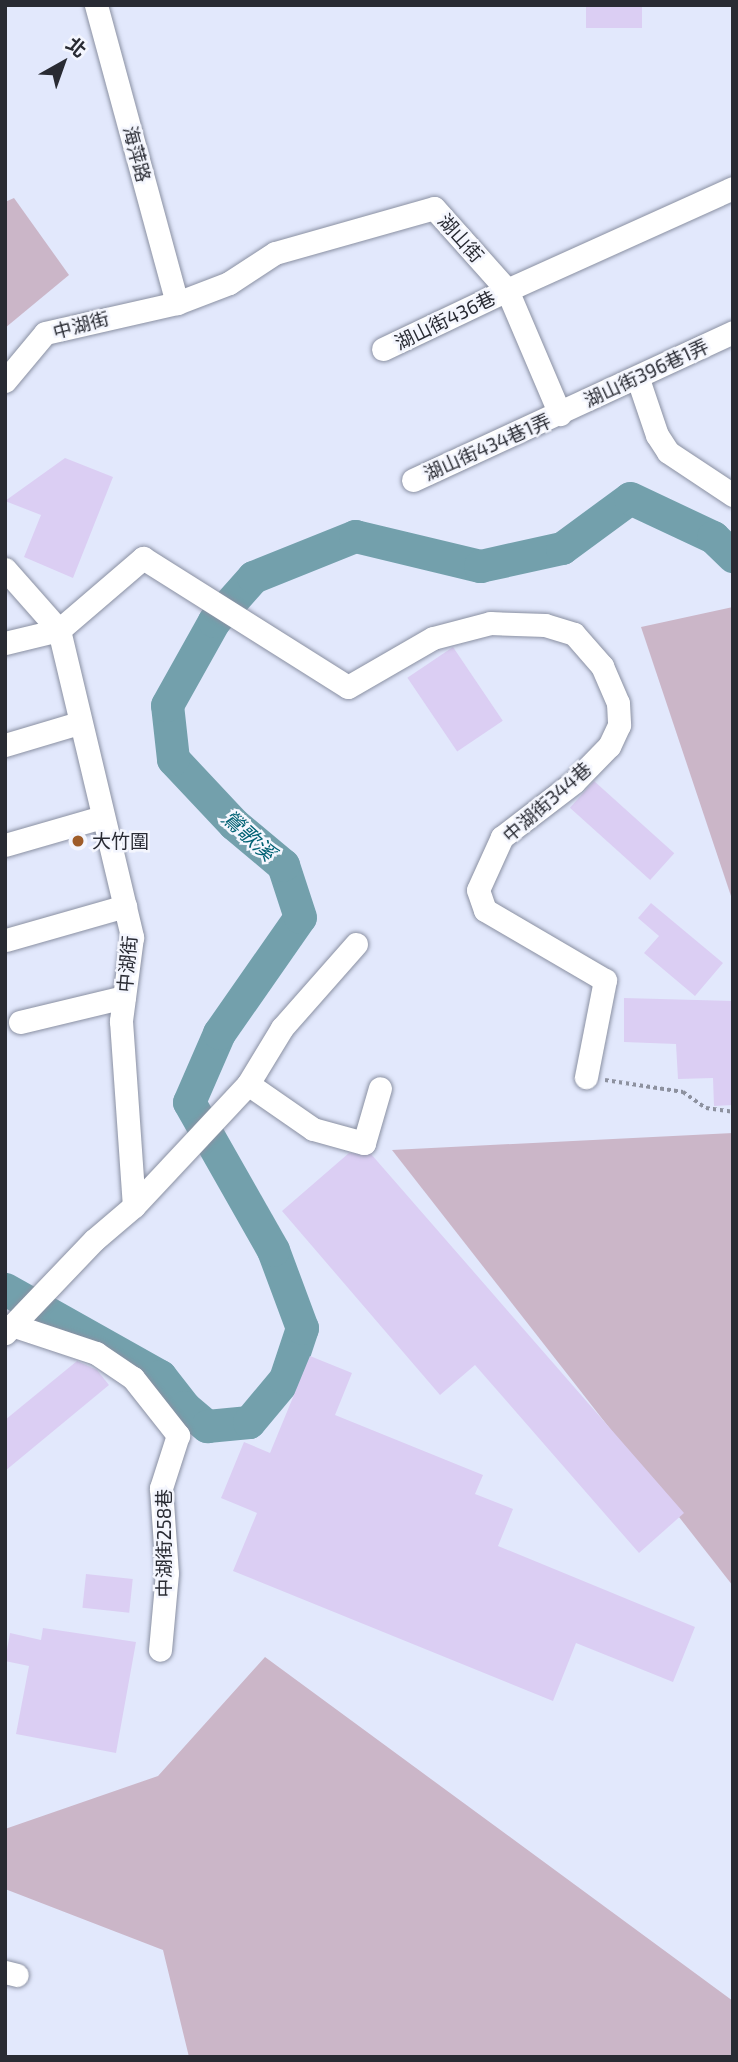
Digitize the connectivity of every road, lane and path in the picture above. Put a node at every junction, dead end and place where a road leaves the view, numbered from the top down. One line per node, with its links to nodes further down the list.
1 (96, 5): 4 (street, 海萍路)
2 (733, 188): 3 (street)
3 (507, 290): 4 (street, 湖山街); 6 (street, 湖山街436巷); 9 (street)
4 (177, 303): 8 (street, 中湖街)
5 (733, 332): 7 (street, 湖山街396巷1弄)
6 (383, 349)
7 (638, 379): 9 (street, 湖山街396巷1弄); 11 (street)
8 (5, 381)
9 (560, 414): 10 (street, 湖山街434巷1弄)
10 (414, 480)
11 (733, 495)
12 (5, 569): 13 (street, 中湖街)
13 (59, 630): 14 (street); 15 (street, 中湖街); 24 (street, 中湖街344巷)
14 (5, 643)
15 (79, 723): 16 (street); 17 (street, 中湖街)
16 (5, 745)
17 (102, 817): 18 (street); 19 (street, 中湖街)
18 (5, 845)
19 (125, 906): 20 (street); 22 (street, 中湖街)
20 (6, 940)
21 (356, 944): 25 (street)
22 (124, 997): 23 (street); 28 (street, 中湖街)
23 (20, 1022)
24 (586, 1077): 27 (path)
25 (248, 1084): 26 (street); 28 (street)
26 (380, 1088)
27 (733, 1112)
28 (134, 1206): 29 (street)
29 (13, 1324): 30 (street, 中湖街258巷)
30 (160, 1650)

